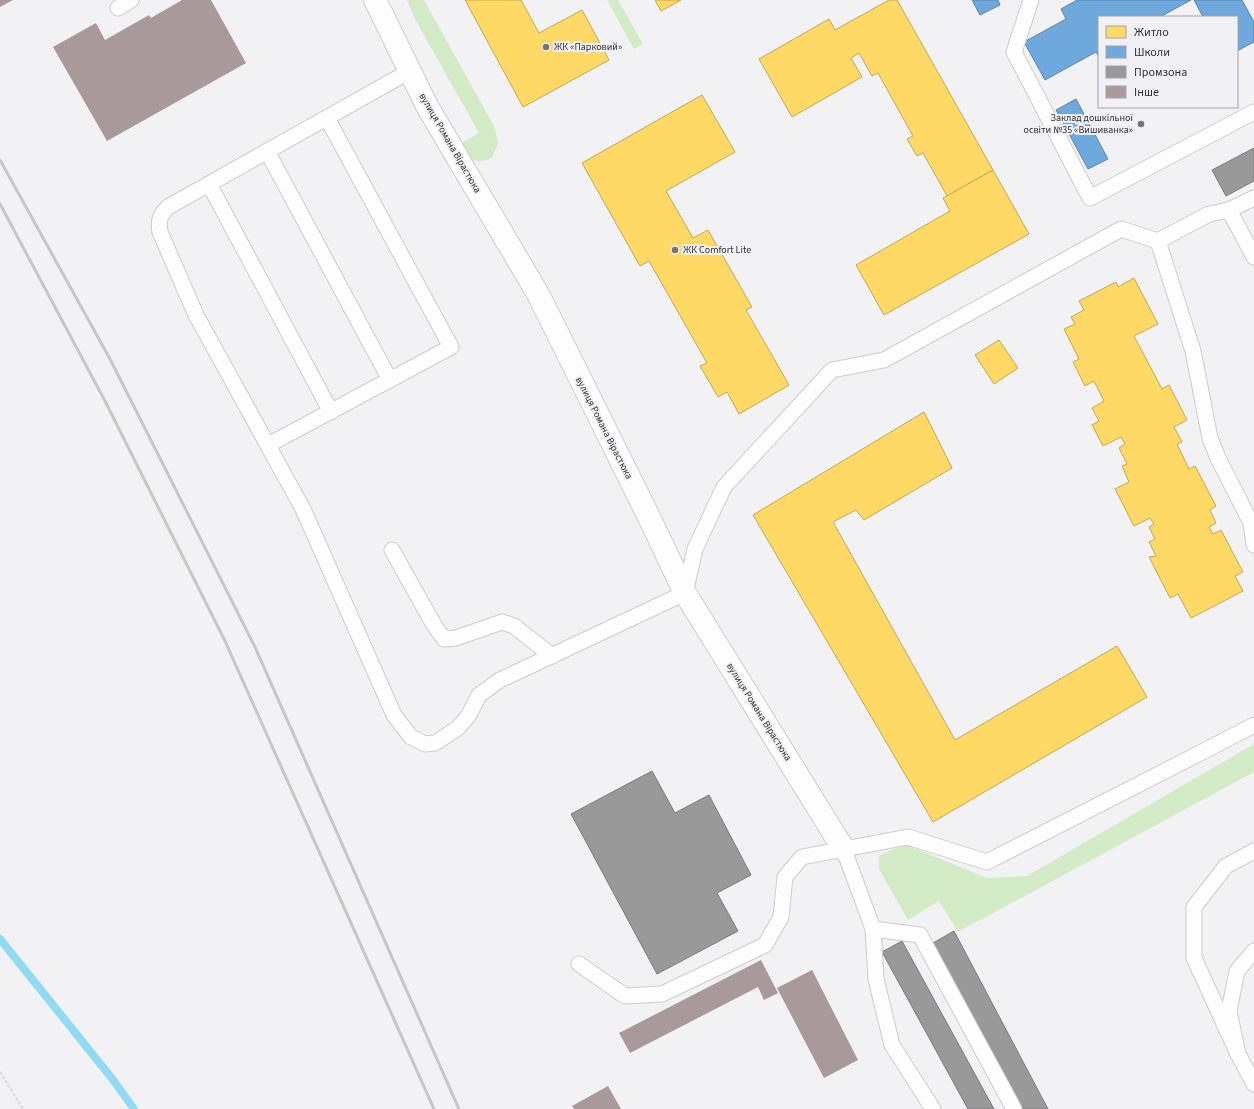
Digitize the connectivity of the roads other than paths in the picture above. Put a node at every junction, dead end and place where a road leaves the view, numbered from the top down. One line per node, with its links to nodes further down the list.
1 (131, 0): 4 (lane)
2 (375, 0): 5 (street, вулиця Романа Вірастюка)
3 (1031, 0): 6 (lane)
4 (118, 8)
5 (410, 71): 7 (lane); 20 (street, вулиця Романа Вірастюка)
6 (1254, 112)
7 (327, 118): 8 (lane); 14 (lane)
8 (267, 151): 9 (lane); 14 (lane)
9 (209, 184): 15 (lane); 16 (lane)
10 (1254, 198): 11 (lane)
11 (1228, 210): 12 (lane); 13 (lane)
12 (1158, 241): 17 (lane); 20 (lane)
13 (1254, 257)
14 (390, 380): 15 (lane)
15 (331, 412): 16 (lane)
16 (268, 445): 21 (lane)
17 (1252, 522): 18 (lane)
18 (1254, 545)
19 (392, 550): 21 (lane)
20 (685, 593): 21 (lane); 23 (street, вулиця Романа Вірастюка)
21 (552, 656)
22 (1254, 725): 23 (lane)
23 (844, 850): 25 (lane); 27 (lane)
24 (1254, 851): 28 (lane)
25 (872, 930): 30 (lane); 31 (lane)
26 (1254, 951): 28 (lane)
27 (579, 964)
28 (1238, 1054): 29 (lane)
29 (1254, 1084)
30 (933, 1109)
31 (1014, 1109)

